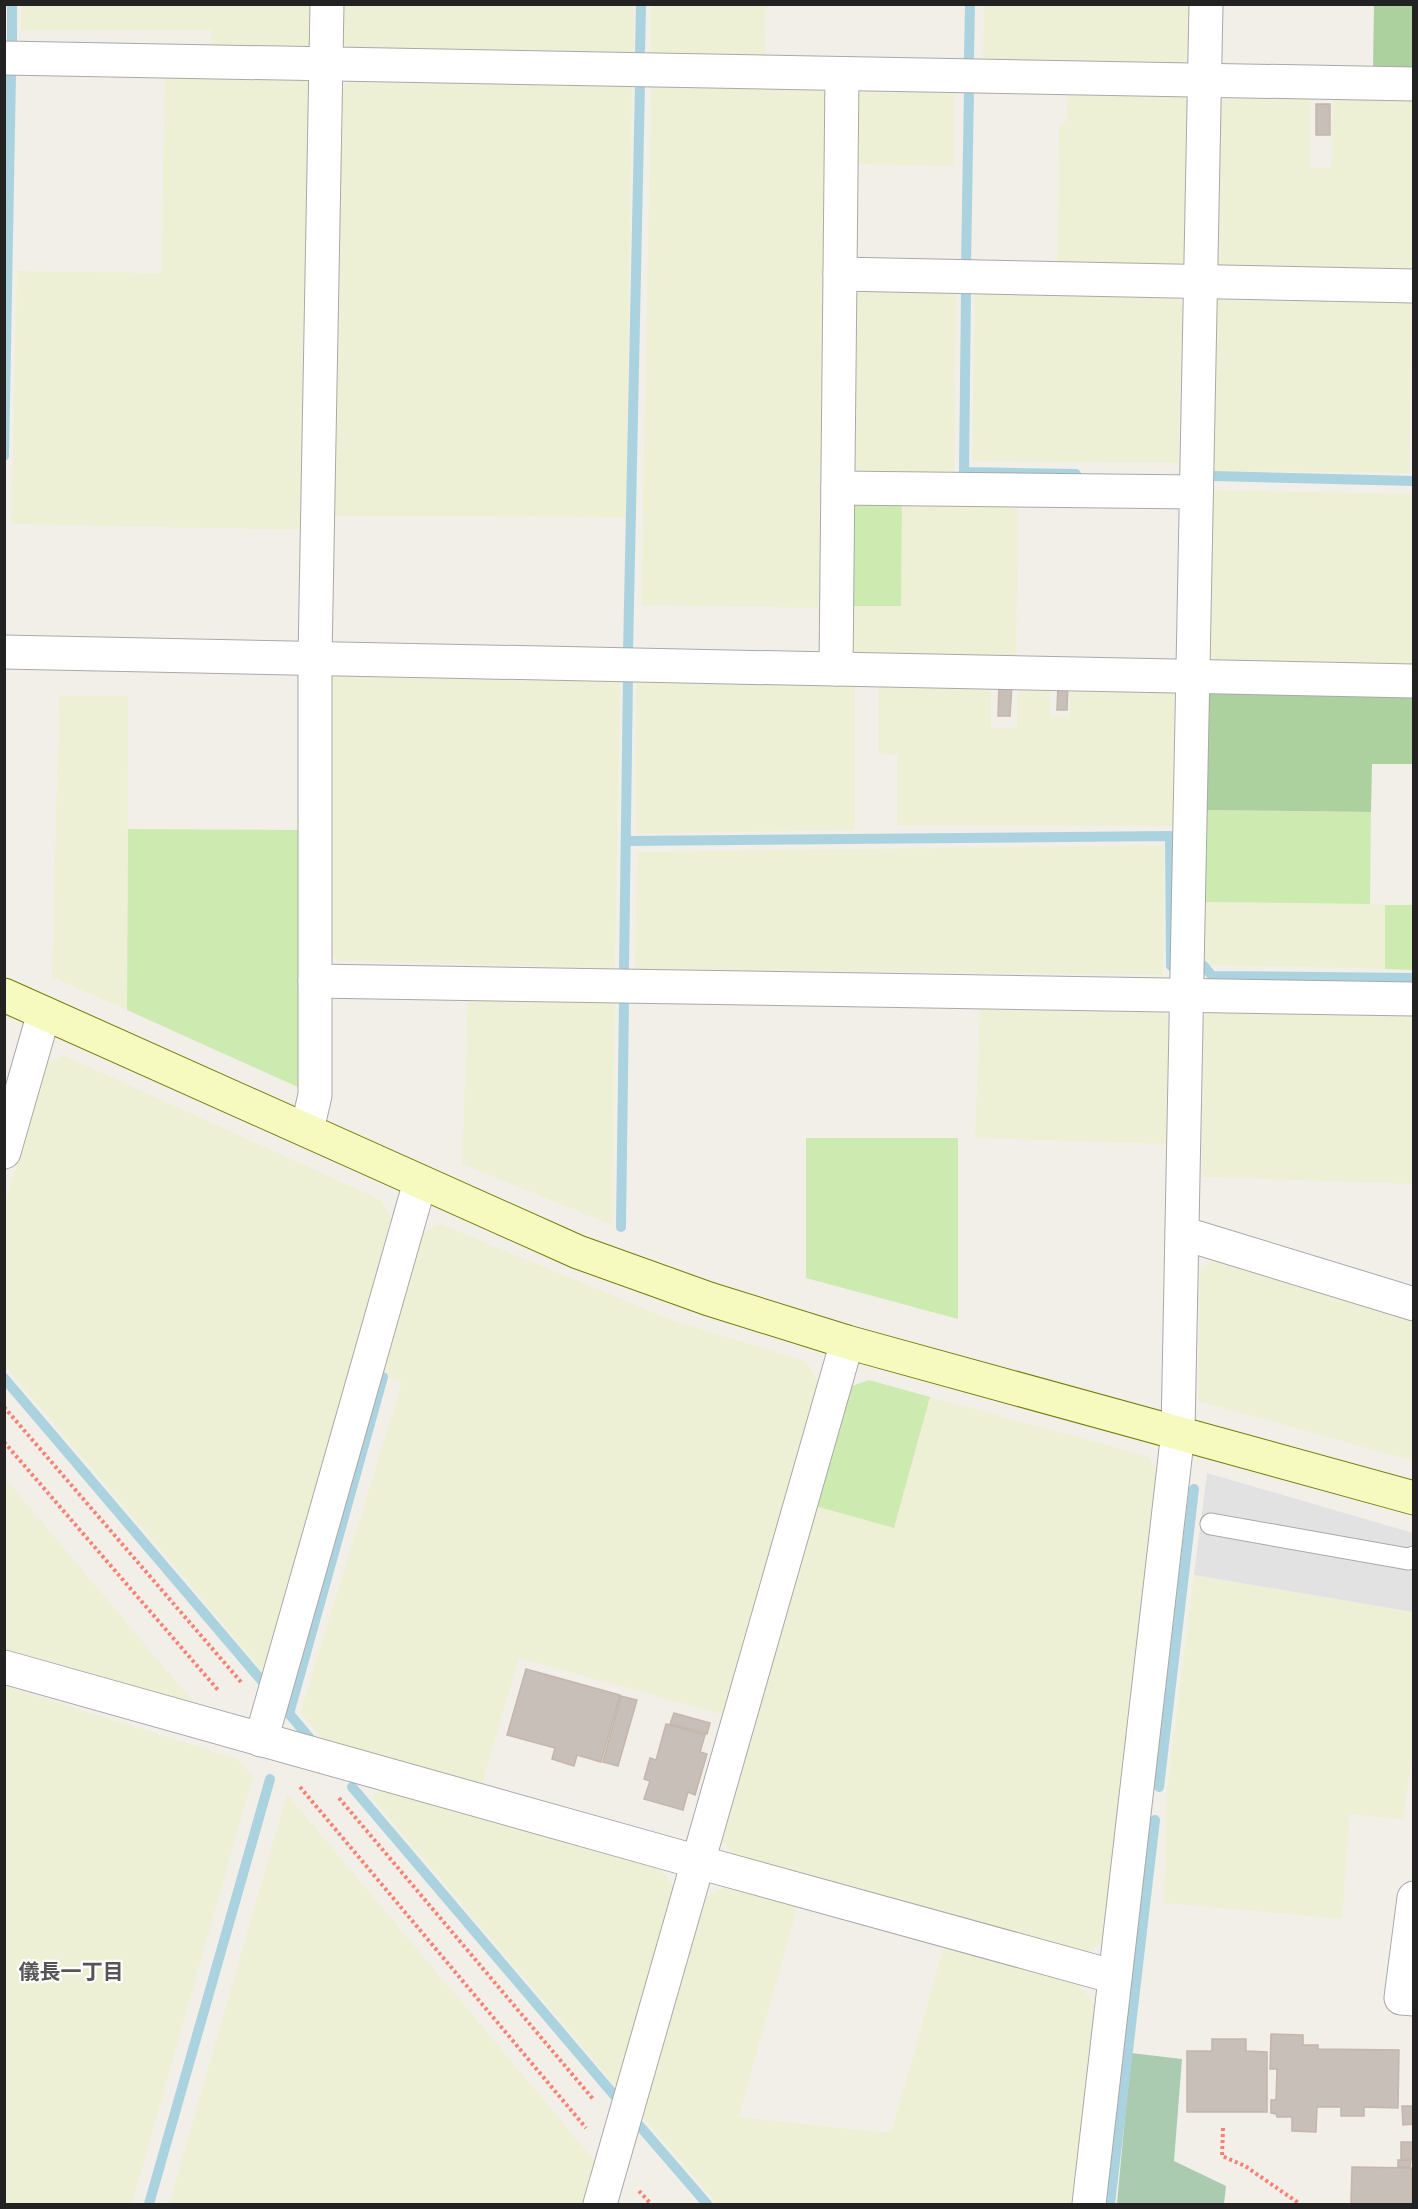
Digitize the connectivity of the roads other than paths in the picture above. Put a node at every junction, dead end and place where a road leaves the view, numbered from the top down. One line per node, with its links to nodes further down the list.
1 (327, 4): 4 (street)
2 (1206, 4): 6 (street)
3 (4, 58): 4 (street)
4 (326, 64): 5 (street); 14 (street)
5 (842, 74): 6 (street); 8 (street)
6 (1204, 81): 7 (street); 9 (street)
7 (1413, 84)
8 (840, 274): 9 (street); 11 (street)
9 (1201, 282): 10 (street); 12 (street)
10 (1413, 286)
11 (838, 488): 12 (street); 15 (street)
12 (1196, 492): 16 (street)
13 (4, 652): 14 (street)
14 (315, 658): 15 (street); 18 (street)
15 (836, 669): 16 (street)
16 (1193, 676): 17 (street); 19 (street)
17 (1413, 681)
18 (315, 981): 19 (street); 23 (street)
19 (1187, 995): 21 (street); 26 (street)
20 (4, 996): 22 (street)
21 (1413, 999)
22 (44, 1013): 23 (street); 24 (street)
23 (307, 1130): 25 (street)
24 (4, 1152)
25 (420, 1182): 28 (street); 34 (street)
26 (1182, 1233): 27 (street); 29 (street)
27 (1413, 1304)
28 (848, 1342): 29 (street); 35 (street)
29 (1178, 1432): 30 (street); 37 (street)
30 (1413, 1498)
31 (1211, 1524): 32 (lane)
32 (1413, 1557)
33 (4, 1667): 34 (street)
34 (261, 1740): 35 (street)
35 (698, 1862): 37 (street); 39 (street)
36 (1413, 1898): 38 (street)
37 (1115, 1977): 40 (street)
38 (1413, 1999)
39 (600, 2205)
40 (1089, 2205)

